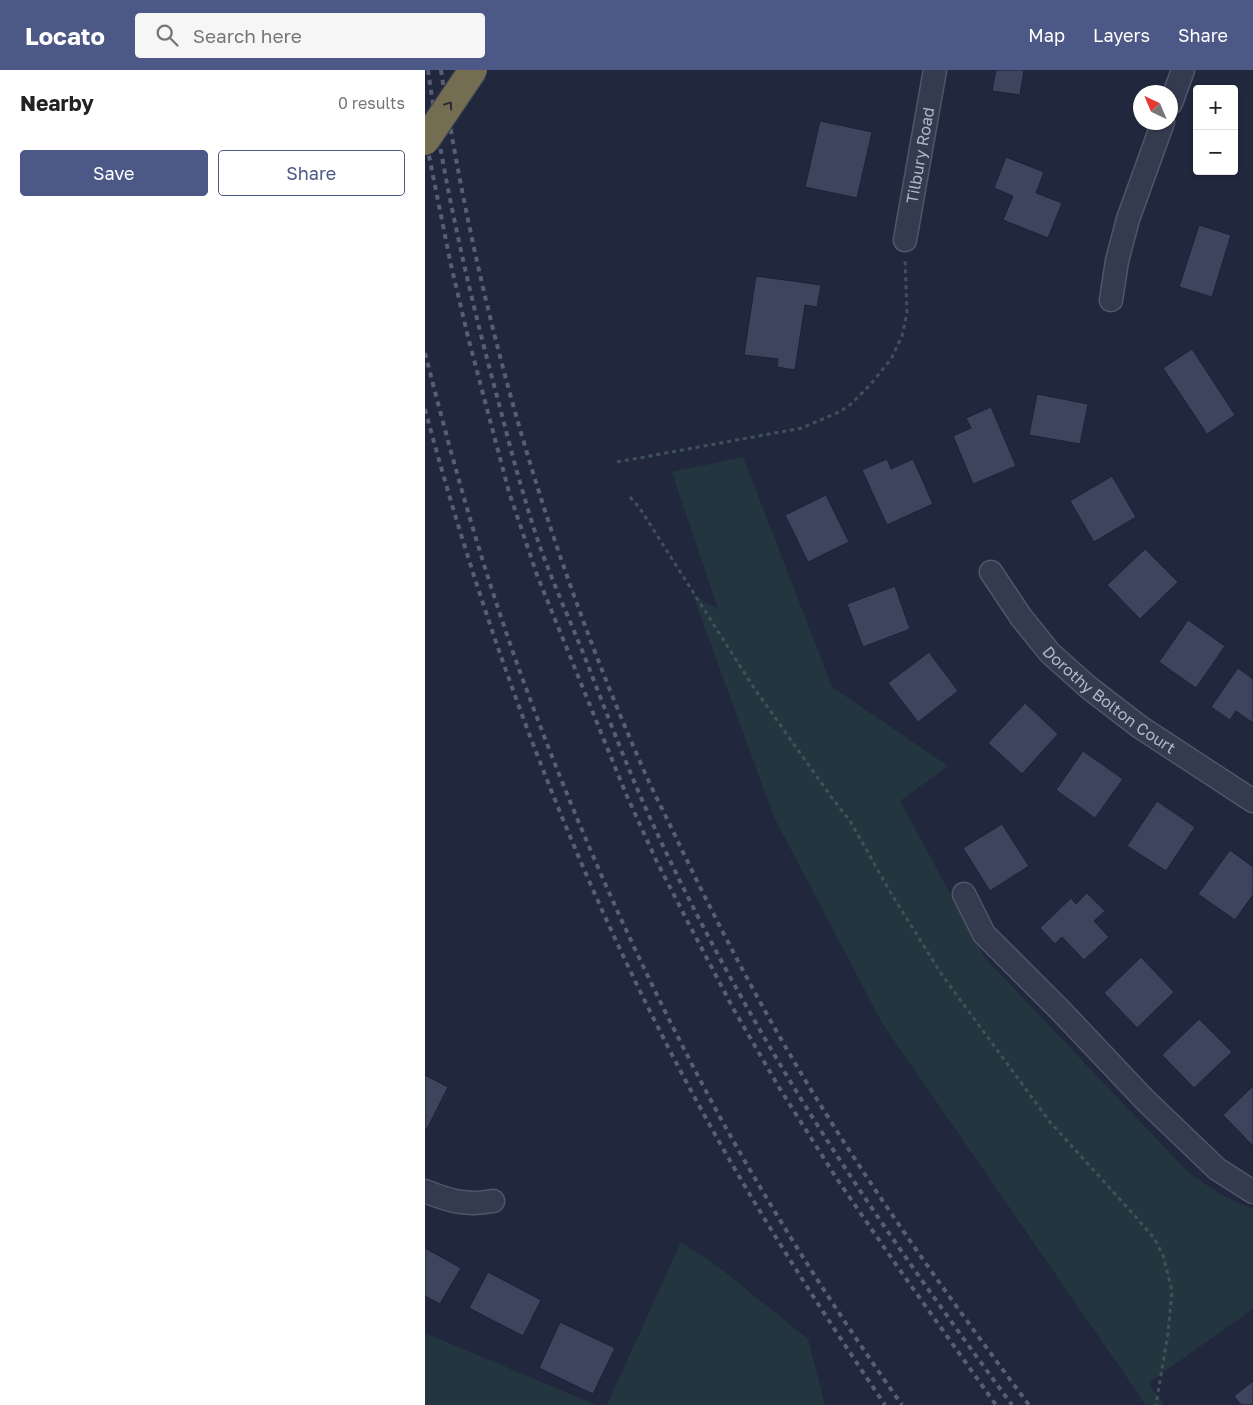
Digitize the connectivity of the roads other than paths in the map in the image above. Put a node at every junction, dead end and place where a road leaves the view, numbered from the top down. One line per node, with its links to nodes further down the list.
1 (473, 70): 6 (highway, one-way to 1, bridge)
2 (935, 70): 7 (street, Tilbury Road)
3 (1183, 70): 4 (street)
4 (1178, 85)
5 (1160, 130): 8 (street)
6 (425, 141)
7 (905, 240)
8 (1111, 300)
9 (991, 572): 10 (street, Dorothy Bolton Court)
10 (1253, 801)
11 (964, 894): 13 (street)
12 (425, 1191): 14 (street)
13 (1253, 1192)
14 (493, 1201)

